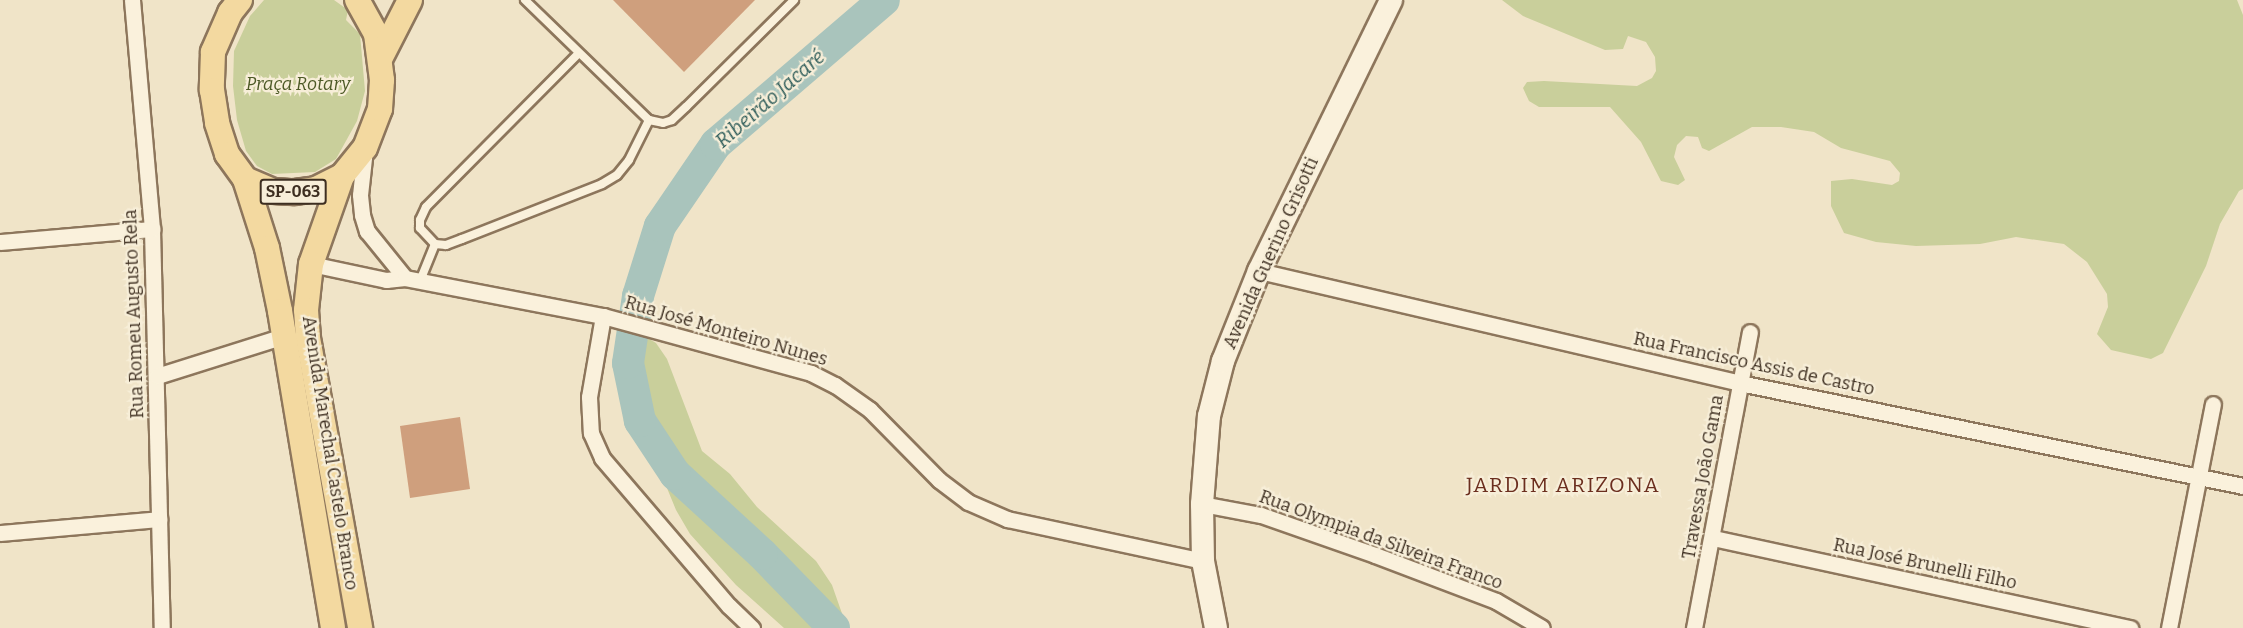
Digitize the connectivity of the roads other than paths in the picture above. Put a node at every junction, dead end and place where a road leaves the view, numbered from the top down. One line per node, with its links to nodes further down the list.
1 (132, 0): 16 (street, Rua Romeu Augusto Rela)
2 (215, 0): 9 (main road)
3 (240, 0): 9 (main road, SP-063)
4 (357, 0): 11 (main road, SP-063)
5 (410, 0): 11 (main road, SP-063)
6 (525, 0): 10 (lane)
7 (794, 0): 12 (lane)
8 (1391, 0): 20 (main road, Avenida Guerino Grisotti)
9 (218, 34): 15 (main road, SP-063)
10 (578, 54): 12 (lane); 18 (lane)
11 (380, 59): 13 (main road, SP-063)
12 (649, 120): 18 (lane)
13 (365, 148): 14 (main road, SP-063); 21 (street)
14 (342, 176): 15 (main road, SP-063); 19 (main road, Avenida Marechal Castelo Branco / SP-063)
15 (245, 179): 24 (main road, Avenida Marechal Castelo Branco / SP-063)
16 (152, 229): 17 (street); 25 (street, Rua Romeu Augusto Rela)
17 (0, 242)
18 (435, 244): 21 (lane)
19 (311, 264): 21 (street, Rua José Monteiro Nunes); 37 (main road, Avenida Marechal Castelo Branco / SP-063)
20 (1259, 271): 26 (street, Rua Francisco Assis de Castro); 30 (main road, Avenida Guerino Grisotti)
21 (412, 279): 22 (street, Rua José Monteiro Nunes)
22 (603, 316): 34 (street, Rua José Monteiro Nunes); 38 (street)
23 (1750, 332): 26 (street, Travessa João Gama)
24 (284, 336): 25 (street); 36 (main road, Avenida Marechal Castelo Branco / SP-063)
25 (157, 376): 31 (street, Rua Romeu Augusto Rela)
26 (1740, 383): 28 (street, Rua Francisco Assis de Castro); 33 (street, Travessa João Gama)
27 (2213, 404): 28 (street)
28 (2198, 476): 29 (street, Rua Francisco Assis de Castro); 43 (street)
29 (2243, 486)
30 (1202, 504): 34 (main road, Avenida Guerino Grisotti); 40 (street, Rua Olympia da Silveira Franco)
31 (159, 519): 32 (street); 35 (street, Rua Romeu Augusto Rela)
32 (0, 533)
33 (1713, 538): 41 (street, Travessa João Gama); 42 (street, Rua José Brunelli Filho)
34 (1203, 561): 39 (main road, Avenida Guerino Grisotti)
35 (162, 628)
36 (333, 628)
37 (360, 628)
38 (752, 628)
39 (1216, 628)
40 (1542, 628)
41 (1694, 628)
42 (2130, 628)
43 (2169, 628)

